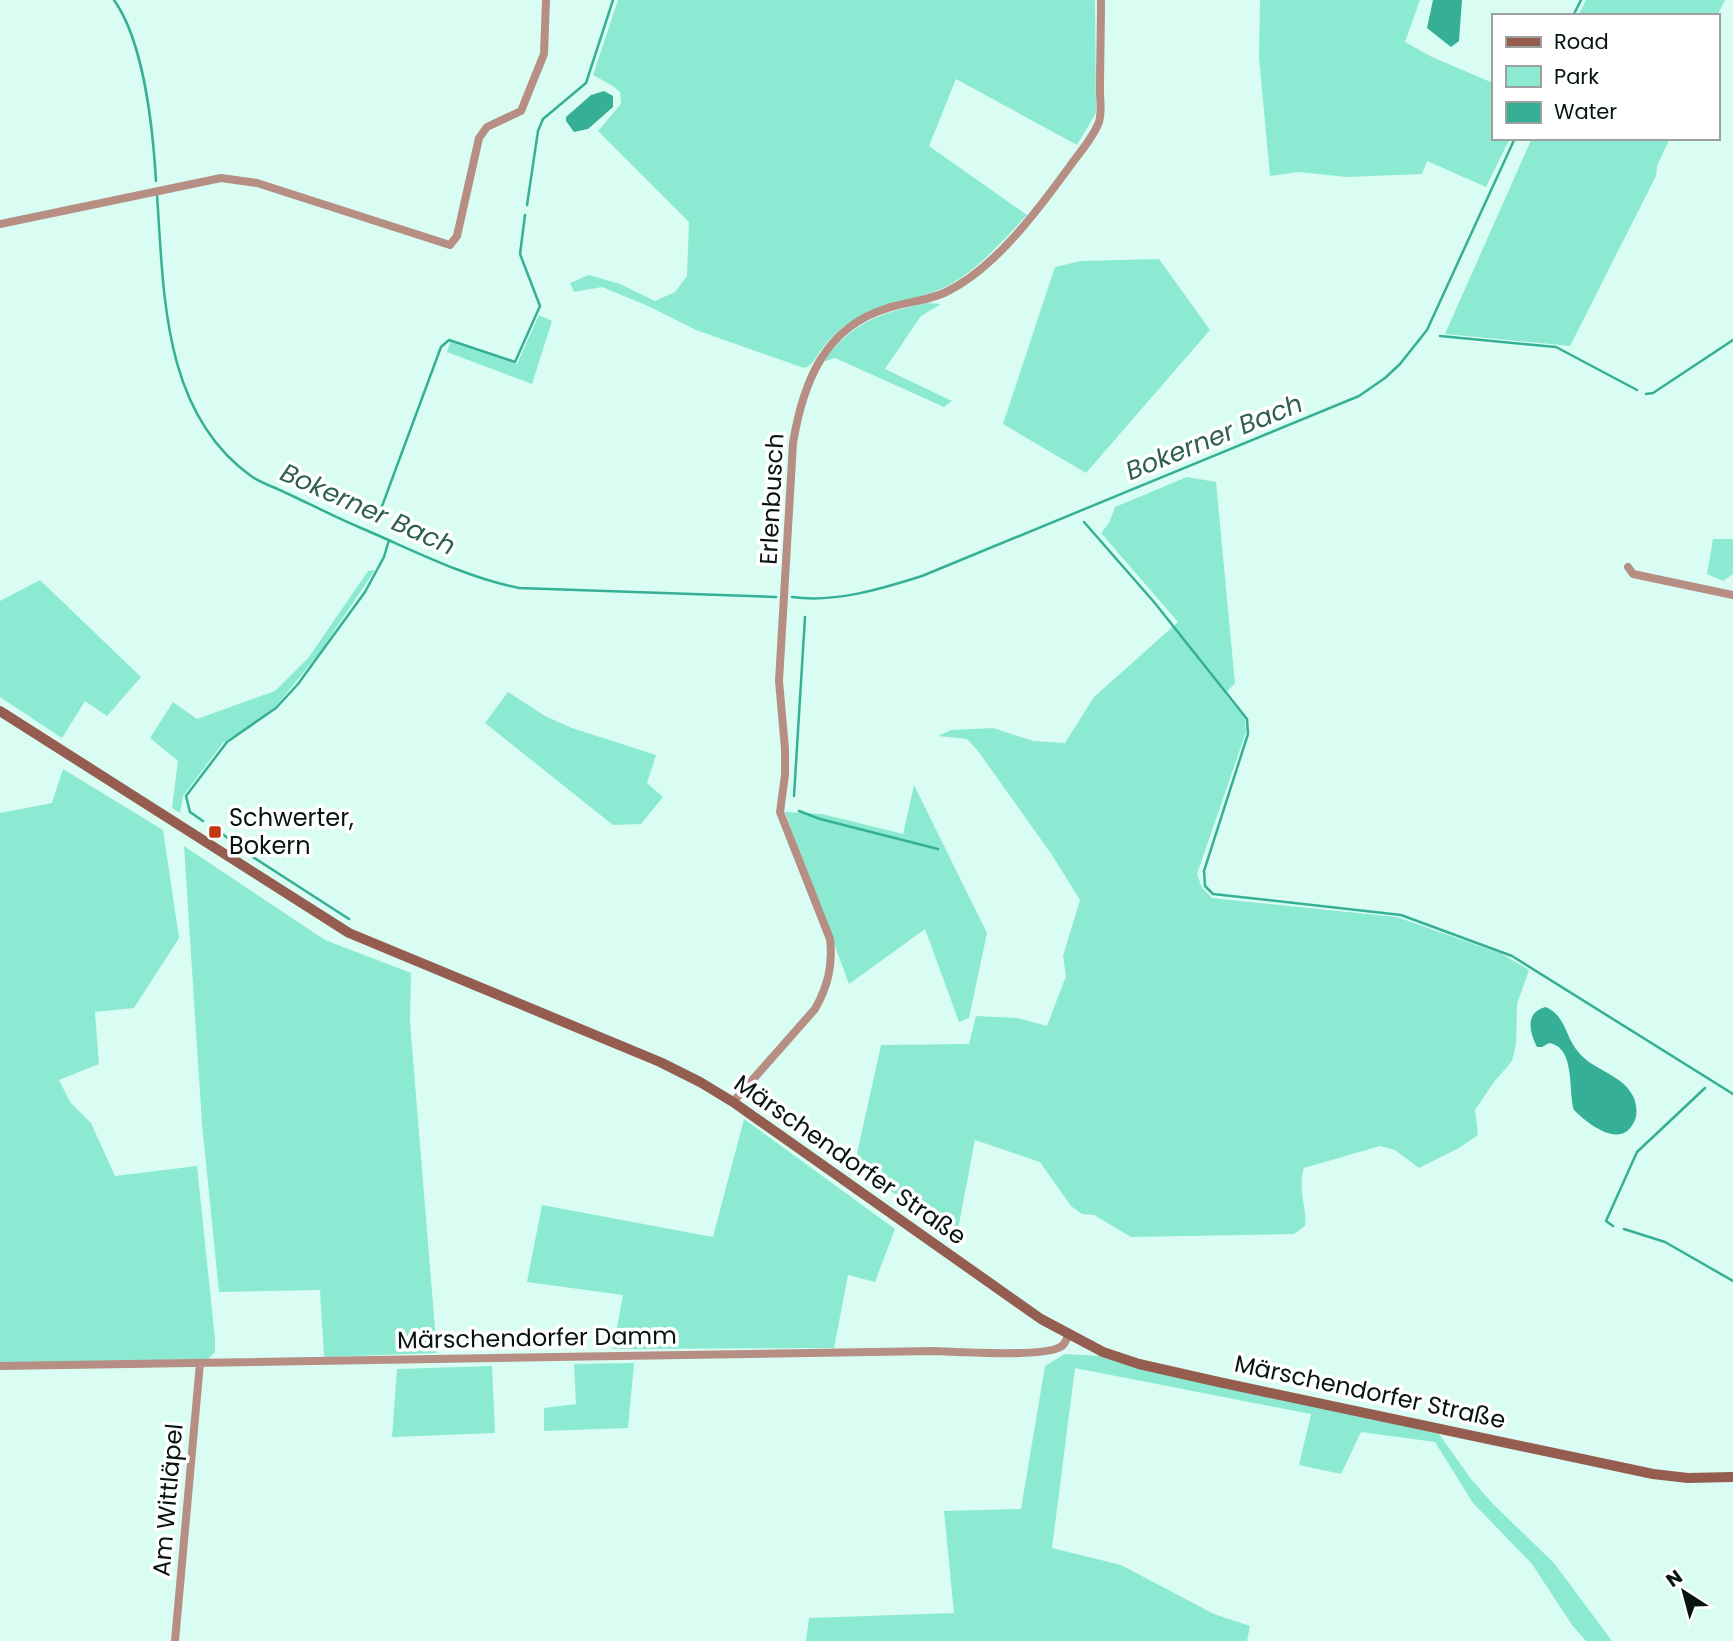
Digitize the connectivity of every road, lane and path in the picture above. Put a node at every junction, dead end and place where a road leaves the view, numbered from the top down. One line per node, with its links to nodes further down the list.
1 (547, 0): 3 (street)
2 (1101, 0): 7 (street, Erlenbusch)
3 (0, 224)
4 (1628, 567): 5 (street)
5 (1733, 595)
6 (0, 711): 7 (street, Märschendorfer Straße)
7 (733, 1102): 8 (street, Märschendorfer Straße)
8 (1068, 1336): 9 (street, Märschendorfer Damm); 11 (street, Märschendorfer Straße)
9 (200, 1363): 10 (street, Märschendorfer Damm); 12 (street, Am Wittläpel)
10 (0, 1366)
11 (1733, 1477)
12 (175, 1641)

